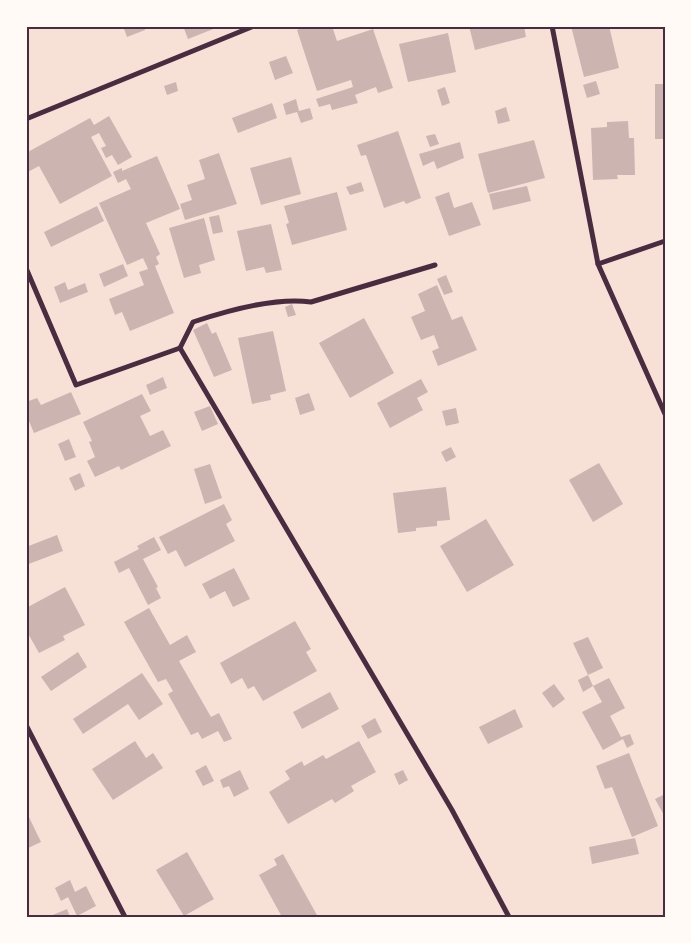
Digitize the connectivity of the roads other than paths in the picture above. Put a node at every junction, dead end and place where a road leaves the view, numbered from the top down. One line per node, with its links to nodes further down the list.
1 (254, 26): 3 (street)
2 (552, 26): 5 (street)
3 (26, 119)
4 (665, 241): 5 (street)
5 (598, 264): 9 (street)
6 (435, 265): 8 (street)
7 (26, 268): 8 (street)
8 (180, 348): 12 (street)
9 (665, 414)
10 (26, 725): 11 (street)
11 (125, 917)
12 (509, 917)

